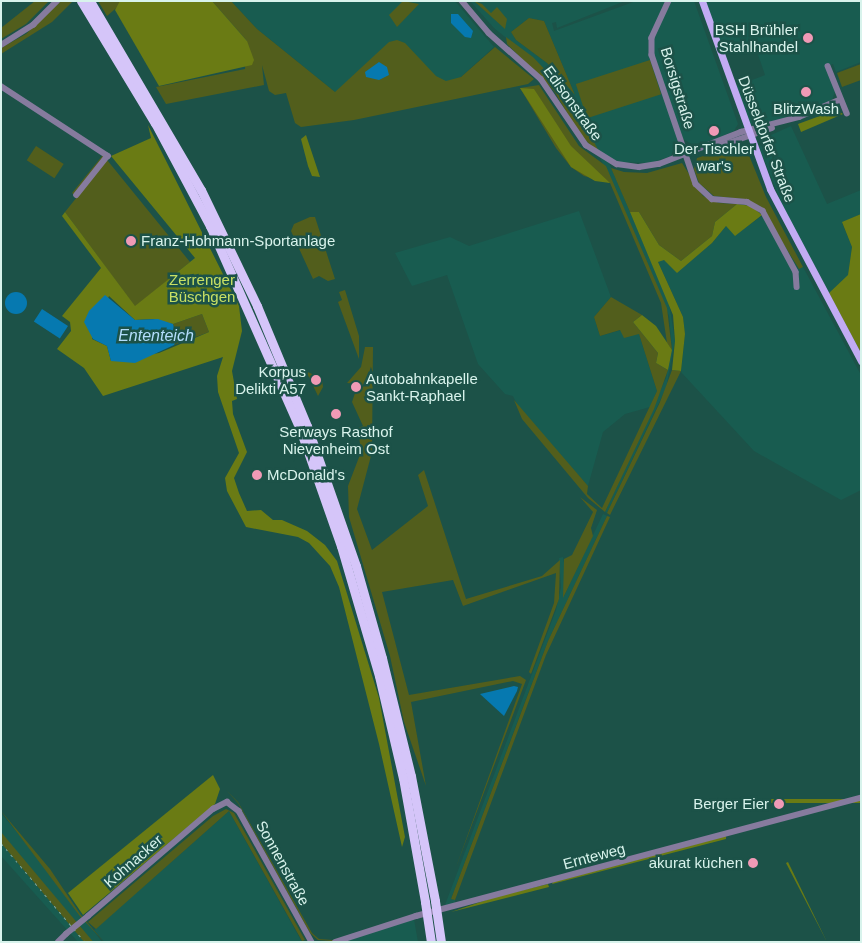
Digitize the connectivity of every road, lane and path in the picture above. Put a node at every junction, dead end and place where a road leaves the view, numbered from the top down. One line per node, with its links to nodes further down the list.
1 (57, 1): 7 (street)
2 (81, 1): 19 (highway)
3 (90, 1): 19 (highway)
4 (462, 1): 13 (street, Edisonstraße)
5 (669, 1): 13 (street, Borsigstraße)
6 (702, 1): 12 (main road, Düsseldorfer Straße)
7 (1, 45)
8 (828, 66): 10 (street)
9 (1, 86): 14 (street)
10 (839, 100): 11 (street); 12 (street, Edisonstraße)
11 (847, 114)
12 (749, 134): 13 (street, Edisonstraße); 16 (main road, Düsseldorfer Straße)
13 (686, 156): 15 (street, Borsigstraße)
14 (77, 195)
15 (796, 287)
16 (861, 361)
17 (861, 798): 22 (street, Ernteweg)
18 (227, 802): 20 (street, Kohnacker, bridge); 21 (street, Sonnenstraße)
19 (430, 902): 23 (highway, bridge); 24 (highway, bridge)
20 (58, 942)
21 (312, 942)
22 (334, 942)
23 (431, 942)
24 (441, 942)

